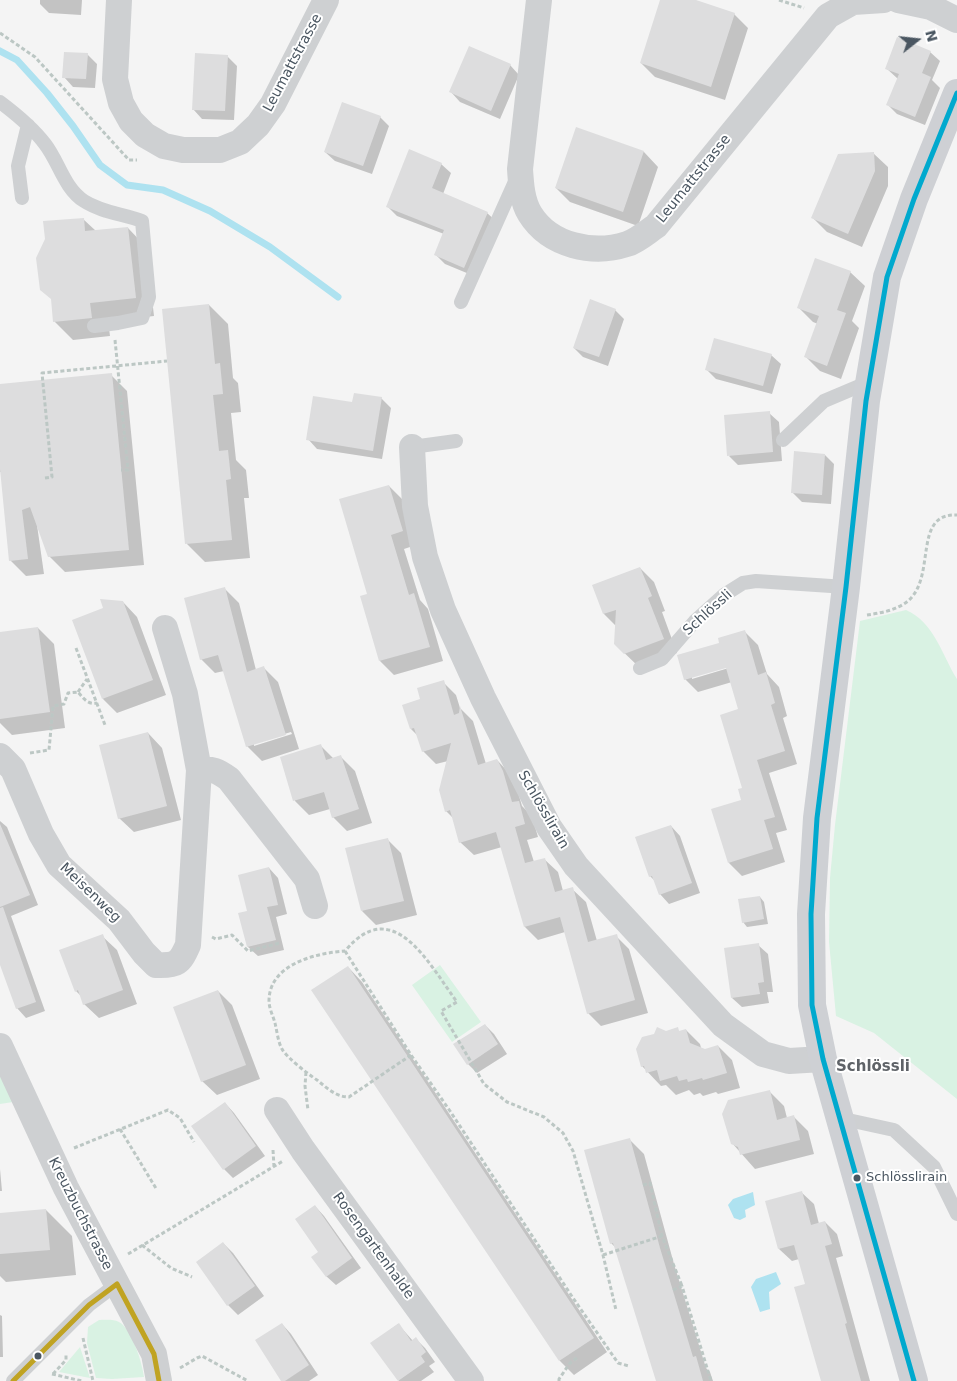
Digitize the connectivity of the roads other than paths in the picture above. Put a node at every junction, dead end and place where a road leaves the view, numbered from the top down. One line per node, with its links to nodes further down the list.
1 (119, 0): 2 (street, Leumattstrasse)
2 (326, 0)
3 (539, 0): 11 (street, Leumattstrasse)
4 (884, 0): 11 (street, Leumattstrasse)
5 (898, 0): 6 (street)
6 (931, 4): 7 (street)
7 (957, 20)
8 (957, 93): 15 (main road)
9 (0, 102): 10 (lane)
10 (28, 125): 12 (lane); 14 (lane)
11 (520, 169): 13 (lane)
12 (22, 198)
13 (461, 302)
14 (94, 326)
15 (869, 382): 16 (lane); 19 (main road)
16 (783, 440)
17 (456, 441): 18 (lane)
18 (412, 447): 26 (street, Schlösslirain)
19 (846, 587): 21 (lane, Schlössli); 26 (main road)
20 (165, 628): 23 (street, Meisenweg)
21 (640, 668)
22 (4, 760): 23 (street, Meisenweg)
23 (198, 770): 24 (street)
24 (314, 906)
25 (0, 1046): 30 (street, Kreuzbuchstrasse)
26 (823, 1059): 28 (main road)
27 (277, 1110): 33 (street, Rosengartenhalde)
28 (839, 1118): 29 (lane); 34 (main road)
29 (957, 1214)
30 (117, 1284): 31 (street, Kreuzbuchstrasse); 32 (lane)
31 (169, 1375)
32 (13, 1381)
33 (471, 1381)
34 (914, 1381)

